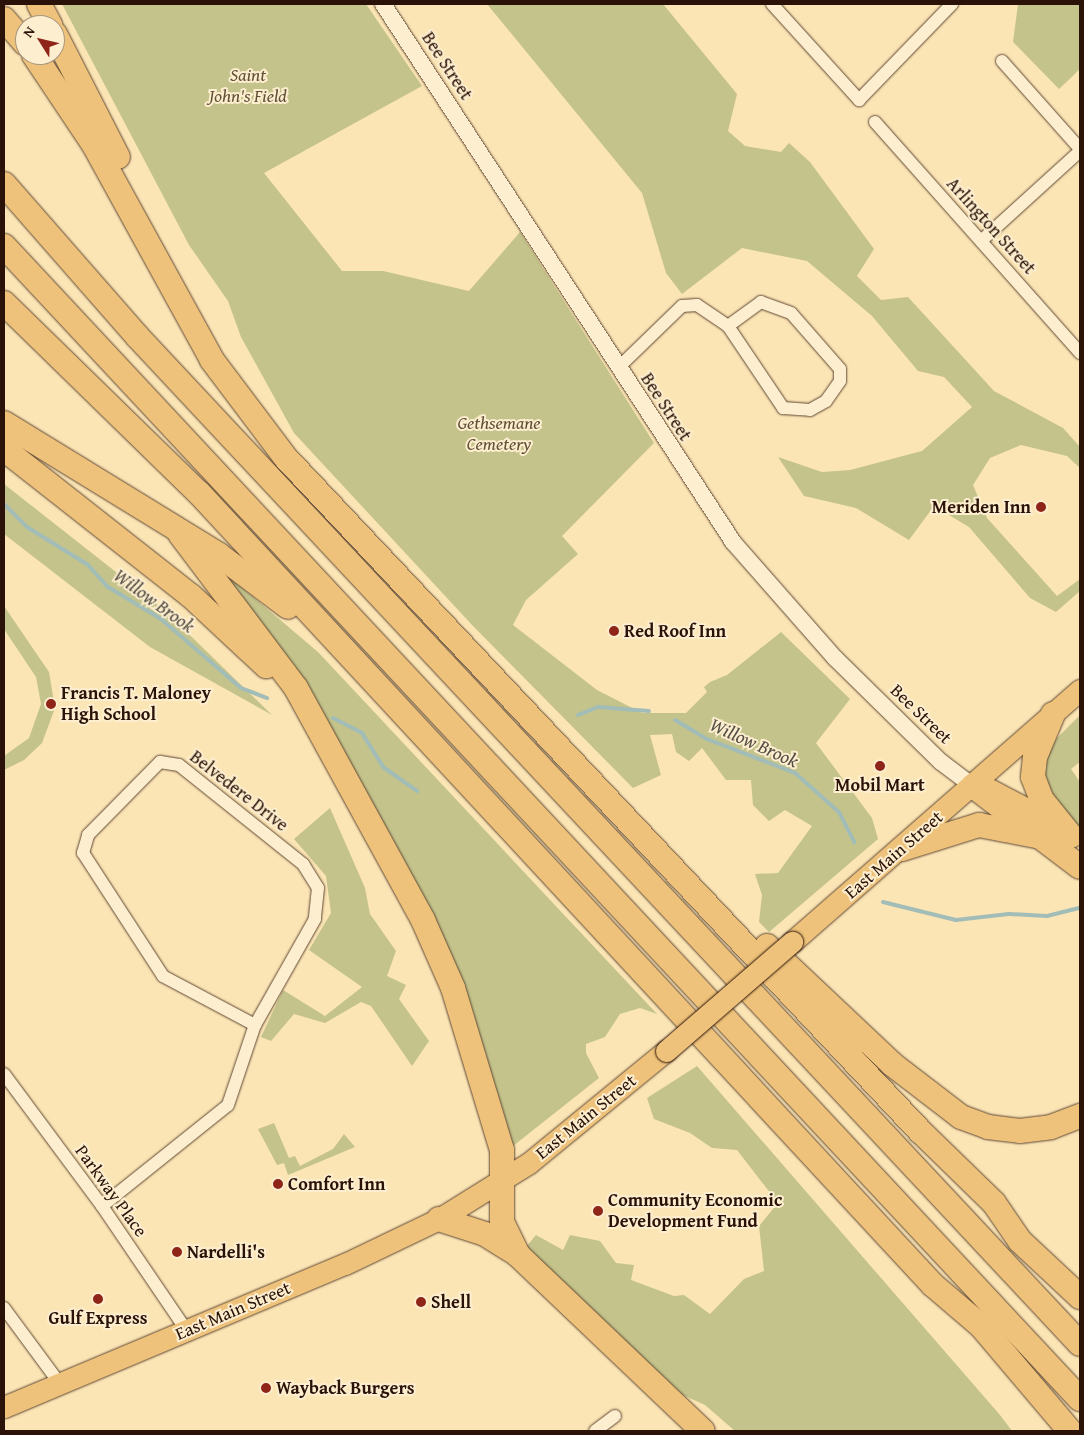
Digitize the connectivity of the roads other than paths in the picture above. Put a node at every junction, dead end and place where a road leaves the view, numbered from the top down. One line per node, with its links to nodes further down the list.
1 (383, 4): 18 (street, Bee Street)
2 (772, 4): 3 (street)
3 (952, 4)
4 (4, 19): 5 (highway)
5 (15, 32)
6 (65, 54): 16 (highway)
7 (1002, 61): 10 (street)
8 (41, 65): 16 (highway)
9 (875, 122): 12 (street, Arlington Street)
10 (1080, 150): 12 (street)
11 (4, 184): 45 (highway)
12 (981, 242): 17 (street, Arlington Street)
13 (4, 246): 47 (highway)
14 (4, 303): 22 (highway)
15 (728, 326): 15 (street); 18 (street)
16 (200, 340): 31 (highway)
17 (1080, 354)
18 (618, 368): 26 (street, Bee Street)
19 (4, 424): 21 (highway)
20 (4, 449): 24 (highway)
21 (180, 534): 22 (highway); 24 (highway)
22 (373, 682): 41 (highway)
23 (1080, 690): 25 (main road, East Main Street)
24 (301, 702): 35 (highway)
25 (1053, 714): 26 (main road, East Main Street); 28 (highway)
26 (973, 786): 27 (highway); 28 (highway); 29 (main road, East Main Street)
27 (1036, 836): 29 (highway); 30 (highway)
28 (1076, 839)
29 (902, 849): 35 (main road, East Main Street, bridge)
30 (1080, 867)
31 (705, 902): 34 (highway); 36 (highway)
32 (255, 1025): 32 (street, Belvedere Drive); 37 (street, Belvedere Drive)
33 (4, 1074): 37 (street, Parkway Place)
34 (1080, 1116)
35 (505, 1179): 38 (main road, East Main Street); 39 (highway)
36 (994, 1203): 40 (highway); 42 (highway)
37 (102, 1206): 44 (street, Parkway Place)
38 (439, 1219): 39 (highway); 44 (main road, East Main Street)
39 (518, 1255): 51 (highway)
40 (1080, 1279)
41 (933, 1285): 52 (highway); 53 (highway)
42 (1080, 1297)
43 (4, 1308): 46 (street)
44 (186, 1330): 46 (main road, East Main Street)
45 (1080, 1344)
46 (60, 1384): 48 (main road, East Main Street)
47 (1080, 1399)
48 (4, 1407)
49 (616, 1416): 50 (street)
50 (595, 1431)
51 (703, 1431)
52 (1054, 1431)
53 (1070, 1431)

